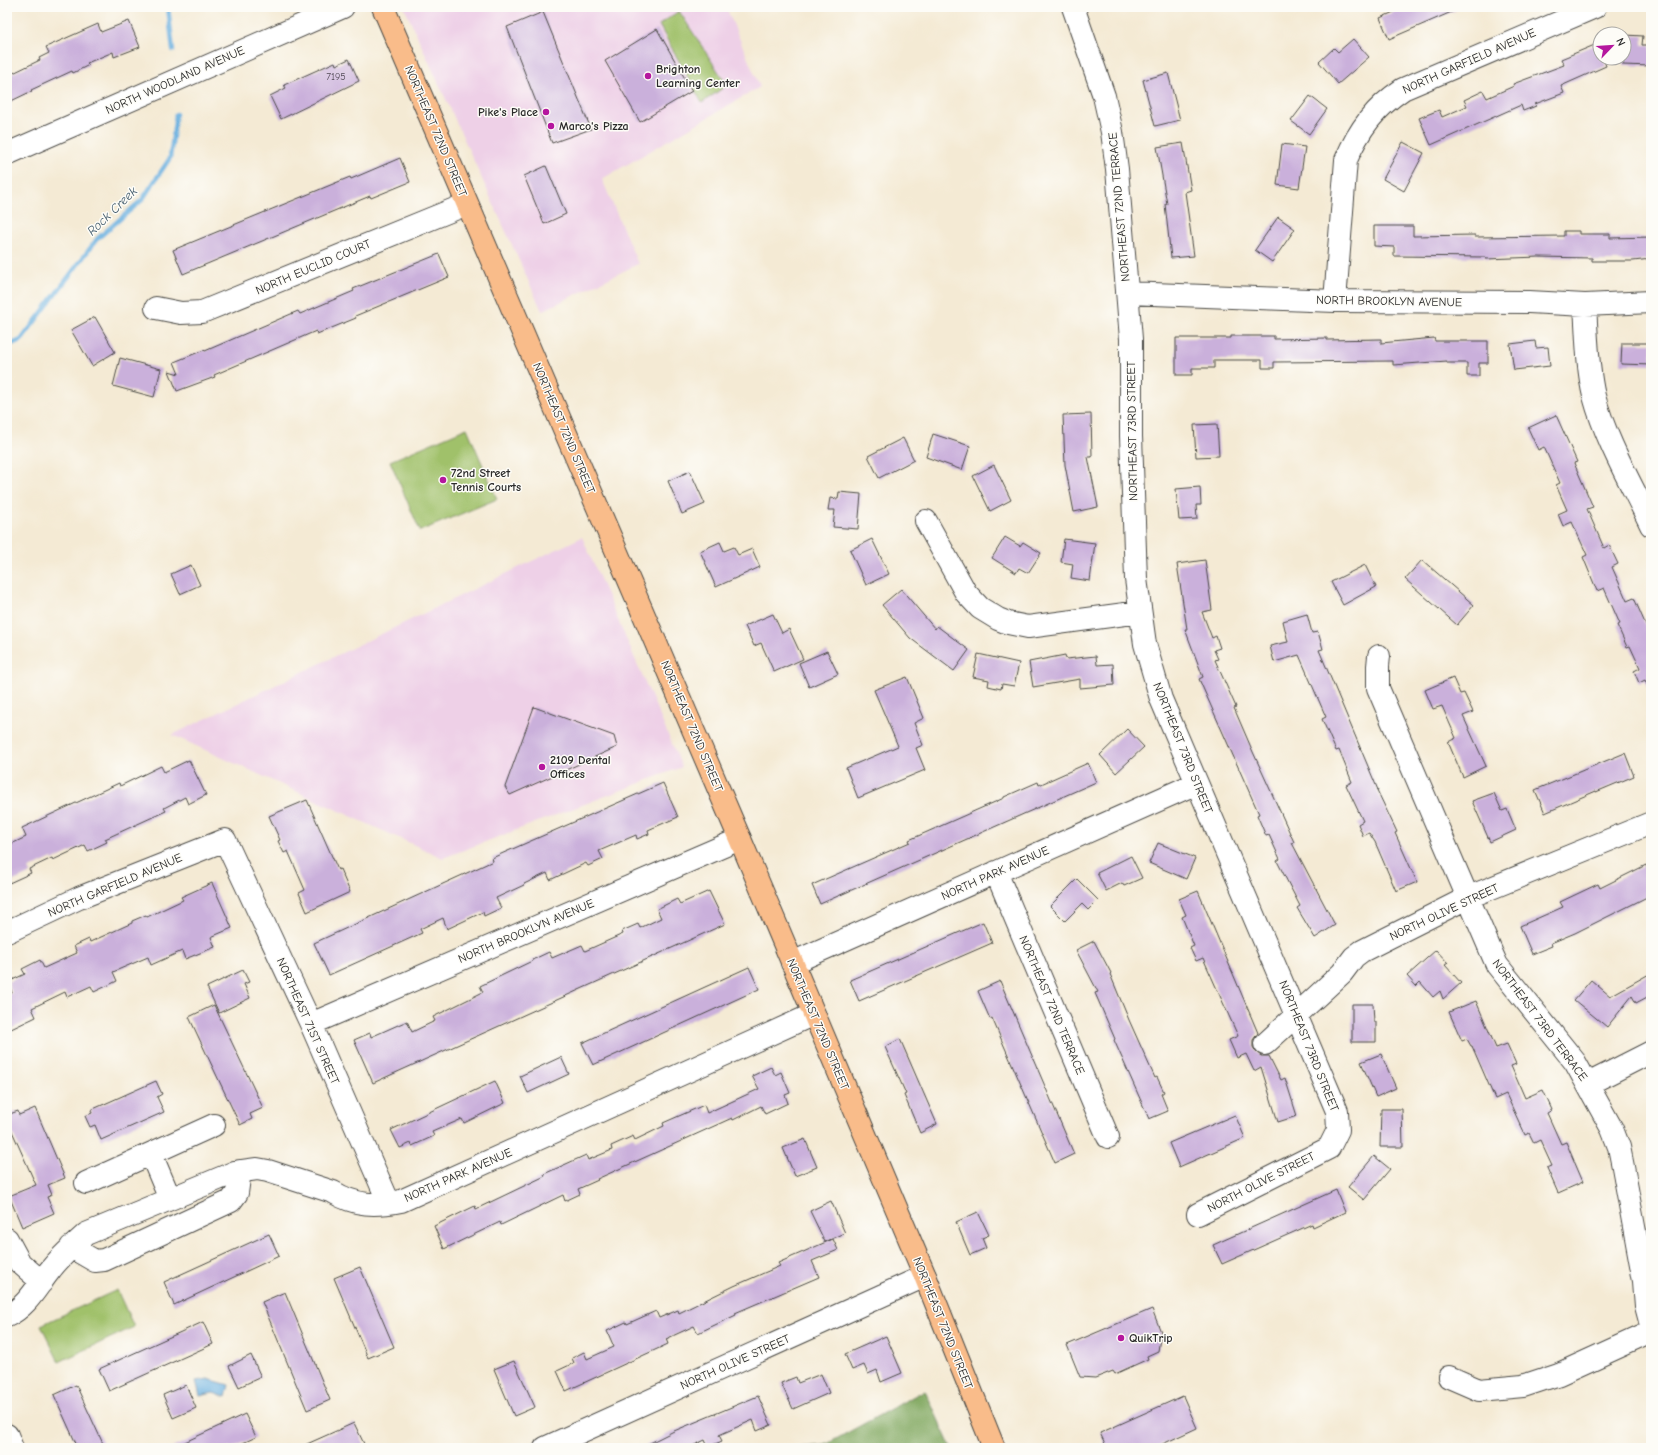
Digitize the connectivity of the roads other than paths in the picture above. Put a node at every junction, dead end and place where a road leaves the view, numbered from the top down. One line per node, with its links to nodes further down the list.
1 (343, 7): 5 (street, NORTH WOODLAND AVENUE)
2 (383, 7): 6 (main road, NORTHEAST 72ND STREET)
3 (1073, 7): 7 (street, NORTHEAST 72ND TERRACE)
4 (1595, 7): 8 (street, NORTH GARFIELD AVENUE)
5 (7, 154)
6 (467, 204): 11 (street, NORTH EUCLID COURT); 18 (main road, NORTHEAST 72ND STREET)
7 (1127, 293): 8 (street, NORTH BROOKLYN AVENUE); 14 (street, NORTHEAST 73RD STREET)
8 (1335, 301): 10 (street, NORTH BROOKLYN AVENUE)
9 (1651, 302): 10 (street, NORTH BROOKLYN AVENUE)
10 (1585, 304): 13 (street)
11 (156, 308)
12 (926, 521): 14 (street)
13 (1651, 526)
14 (1140, 612): 16 (street, NORTHEAST 73RD STREET)
15 (1379, 656): 21 (street, NORTHEAST 73RD TERRACE)
16 (1197, 783): 20 (street, NORTH PARK AVENUE); 25 (street, NORTHEAST 73RD STREET)
17 (1651, 823): 21 (street, NORTH OLIVE STREET)
18 (740, 839): 23 (main road, NORTHEAST 72ND STREET); 26 (street, NORTH BROOKLYN AVENUE)
19 (225, 840): 22 (street, NORTH GARFIELD AVENUE); 26 (street, NORTHEAST 71ST STREET)
20 (996, 872): 23 (street, NORTH PARK AVENUE); 32 (street, NORTHEAST 72ND TERRACE)
21 (1469, 897): 25 (street, NORTH OLIVE STREET); 29 (street, NORTHEAST 73RD TERRACE)
22 (7, 932)
23 (792, 963): 24 (main road, NORTHEAST 72ND STREET)
24 (814, 1014): 37 (street, NORTH PARK AVENUE); 41 (main road, NORTHEAST 72ND STREET)
25 (1296, 1014): 27 (street, NORTH OLIVE STREET); 31 (street, NORTHEAST 73RD STREET)
26 (311, 1024): 37 (street, NORTHEAST 71ST STREET)
27 (1265, 1044)
28 (1651, 1052): 29 (street)
29 (1588, 1084): 42 (street, NORTHEAST 73RD TERRACE)
30 (214, 1125): 33 (street)
31 (1338, 1130): 38 (street, NORTH OLIVE STREET)
32 (1108, 1137)
33 (151, 1154): 35 (street); 36 (street)
34 (240, 1171): 36 (street, NORTH PARK AVENUE); 37 (street, NORTH PARK AVENUE); 39 (street)
35 (86, 1183)
36 (170, 1199): 39 (street, NORTH PARK AVENUE)
37 (388, 1203)
38 (1198, 1214)
39 (71, 1247): 43 (street, NORTH PARK AVENUE)
40 (10, 1251): 43 (street)
41 (925, 1276): 50 (street, NORTH OLIVE STREET); 51 (main road, NORTHEAST 72ND STREET)
42 (1647, 1280): 45 (street, NORTHEAST 73RD TERRACE)
43 (42, 1282): 44 (street, NORTH PARK AVENUE)
44 (7, 1316)
45 (1651, 1325)
46 (1651, 1332): 47 (street)
47 (1449, 1377)
48 (7, 1435): 49 (street)
49 (12, 1448)
50 (545, 1448)
51 (994, 1448)

